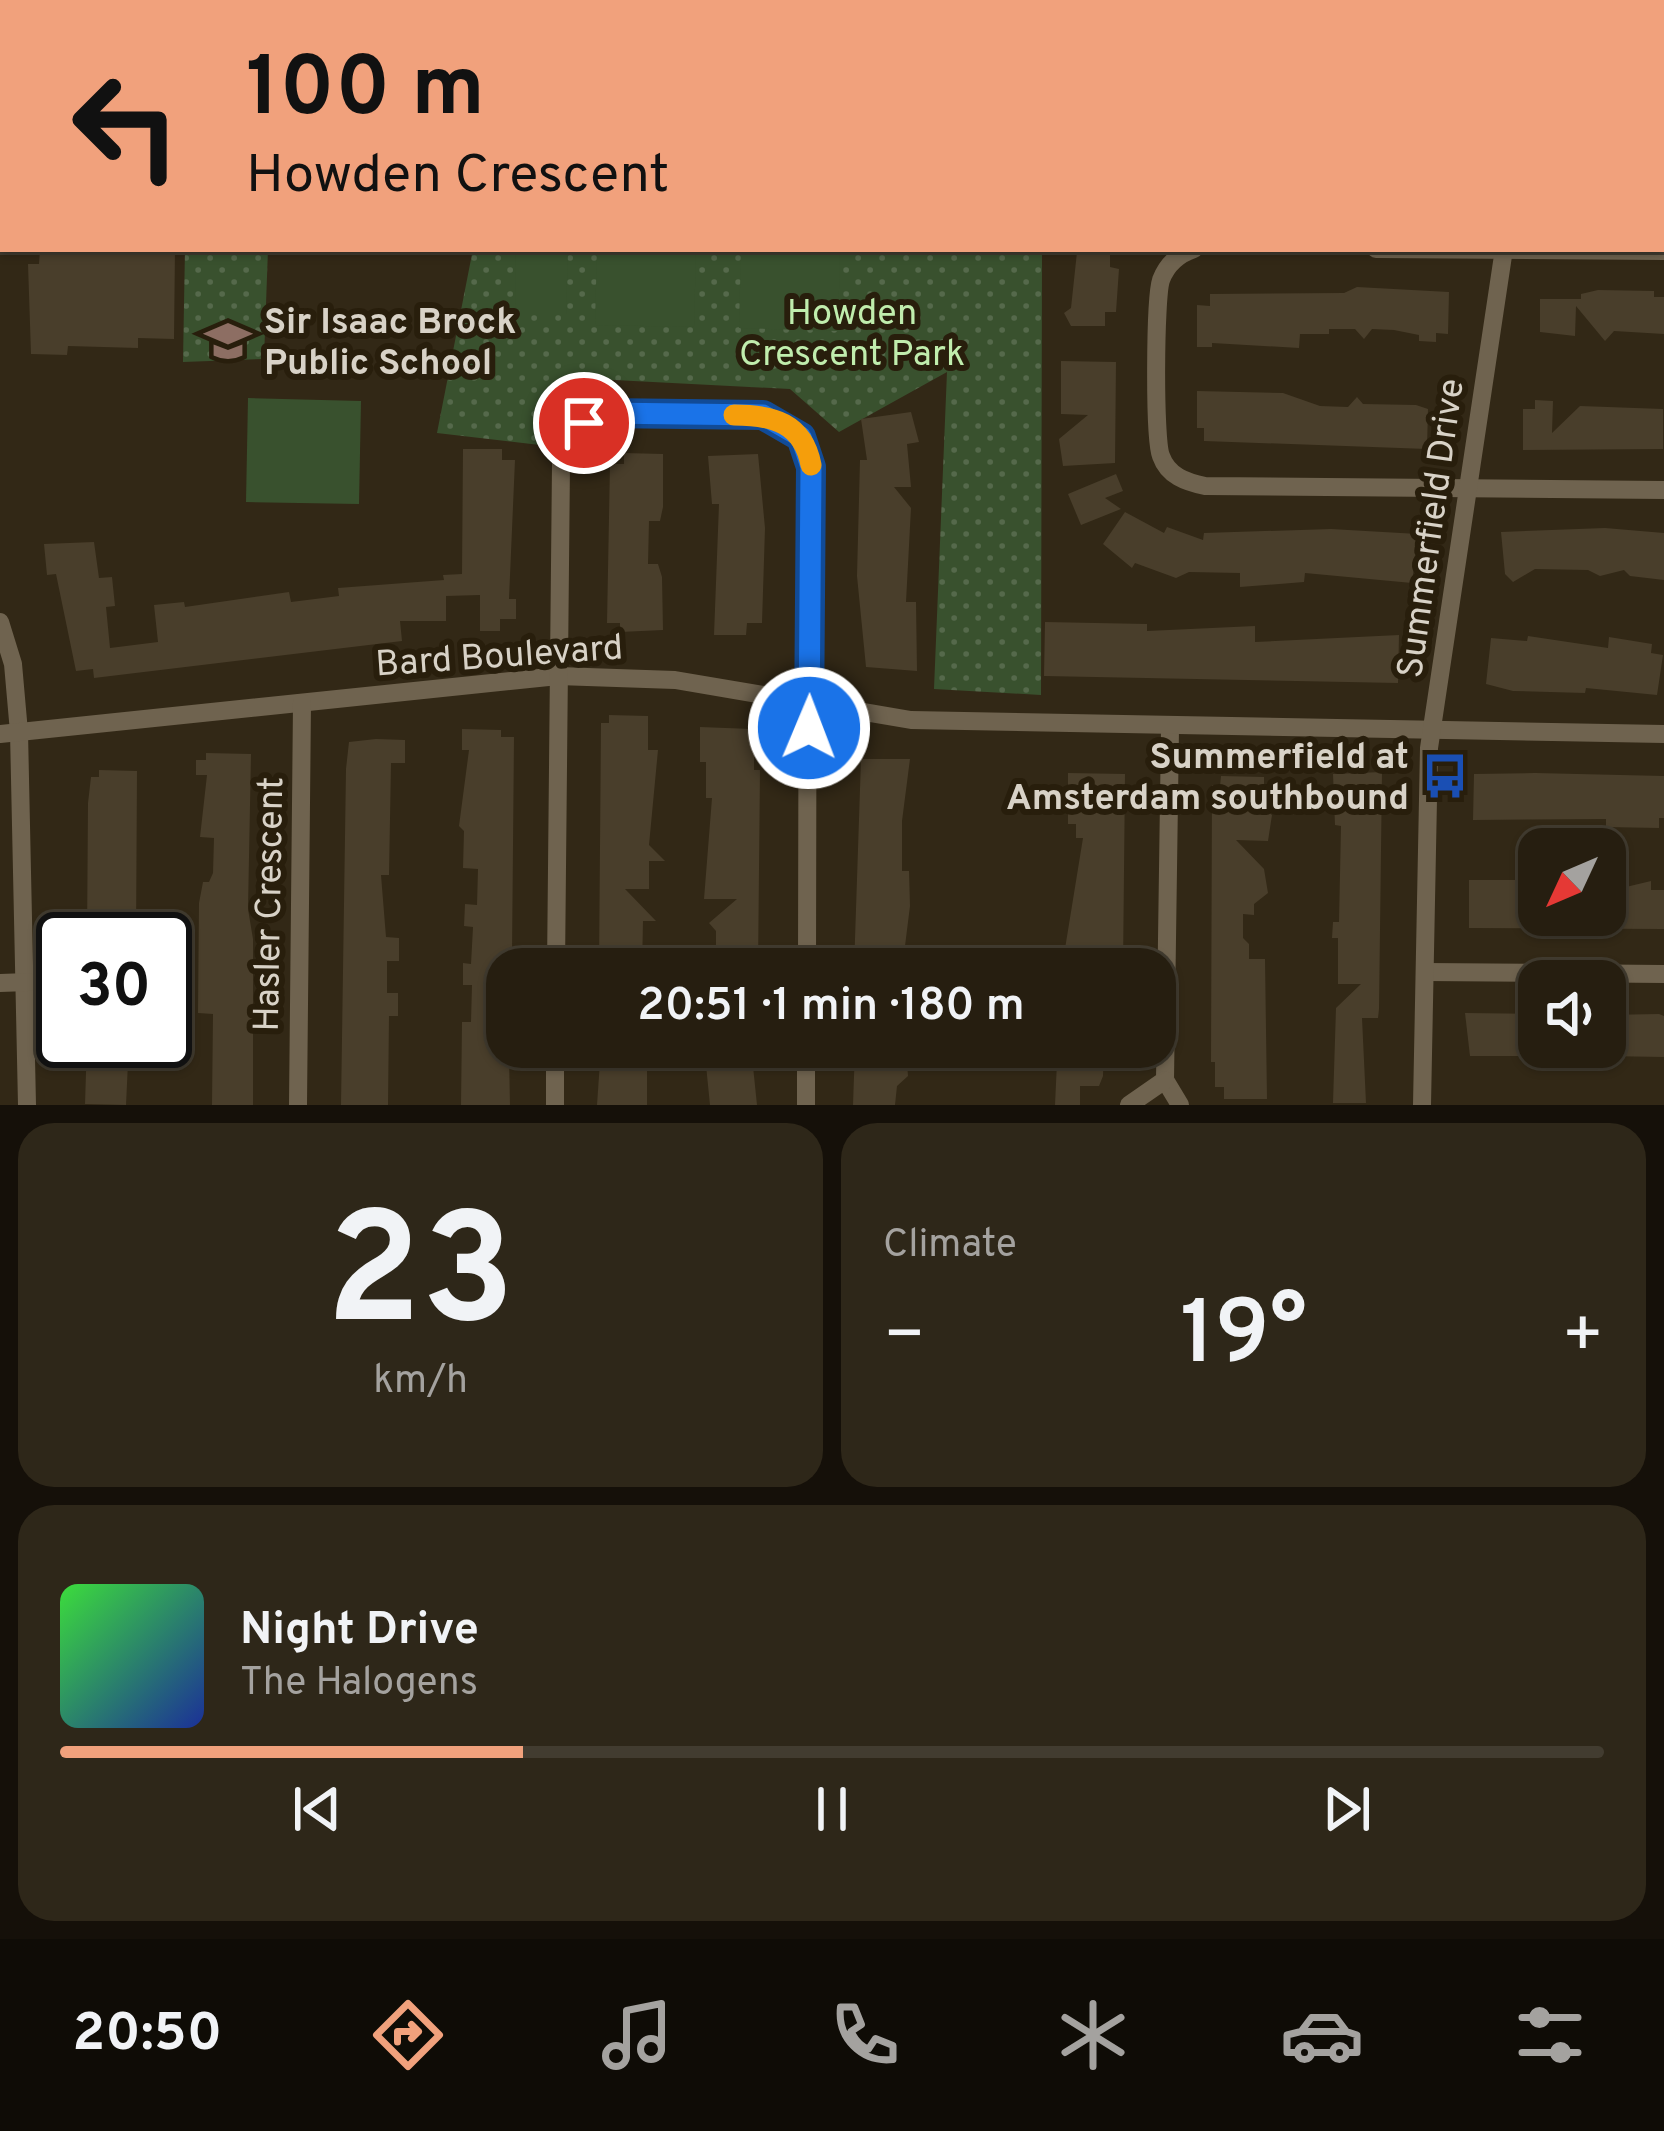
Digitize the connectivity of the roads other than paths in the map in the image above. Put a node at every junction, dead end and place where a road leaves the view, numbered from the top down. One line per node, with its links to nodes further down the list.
1 (1189, 252): 3 (street)
2 (1504, 252): 3 (street, Summerfield Drive)
3 (1468, 489): 4 (street); 10 (street, Summerfield Drive)
4 (1664, 490)
5 (0, 622): 11 (street)
6 (558, 676): 7 (street, Bard Boulevard); 8 (street, Bard Boulevard); 8 (street); 13 (street)
7 (302, 703): 11 (street, Bard Boulevard); 23 (street, Hasler Crescent)
8 (810, 703): 9 (street, Bard Boulevard); 14 (street)
9 (1170, 729): 10 (street, Bard Boulevard); 21 (street)
10 (1432, 731): 12 (street, Bard Boulevard); 15 (street, Summerfield Drive)
11 (10, 733): 18 (street)
12 (1664, 734)
13 (556, 948)
14 (807, 948)
15 (1425, 972): 16 (street); 28 (street, Summerfield Drive)
16 (1664, 974)
17 (0, 982): 18 (street)
18 (28, 982): 22 (street)
19 (555, 1068): 24 (street)
20 (806, 1068): 25 (street)
21 (1165, 1080): 26 (street); 27 (street)
22 (27, 1105)
23 (298, 1105)
24 (555, 1105)
25 (806, 1105)
26 (1129, 1105)
27 (1180, 1105)
28 (1421, 1105)

